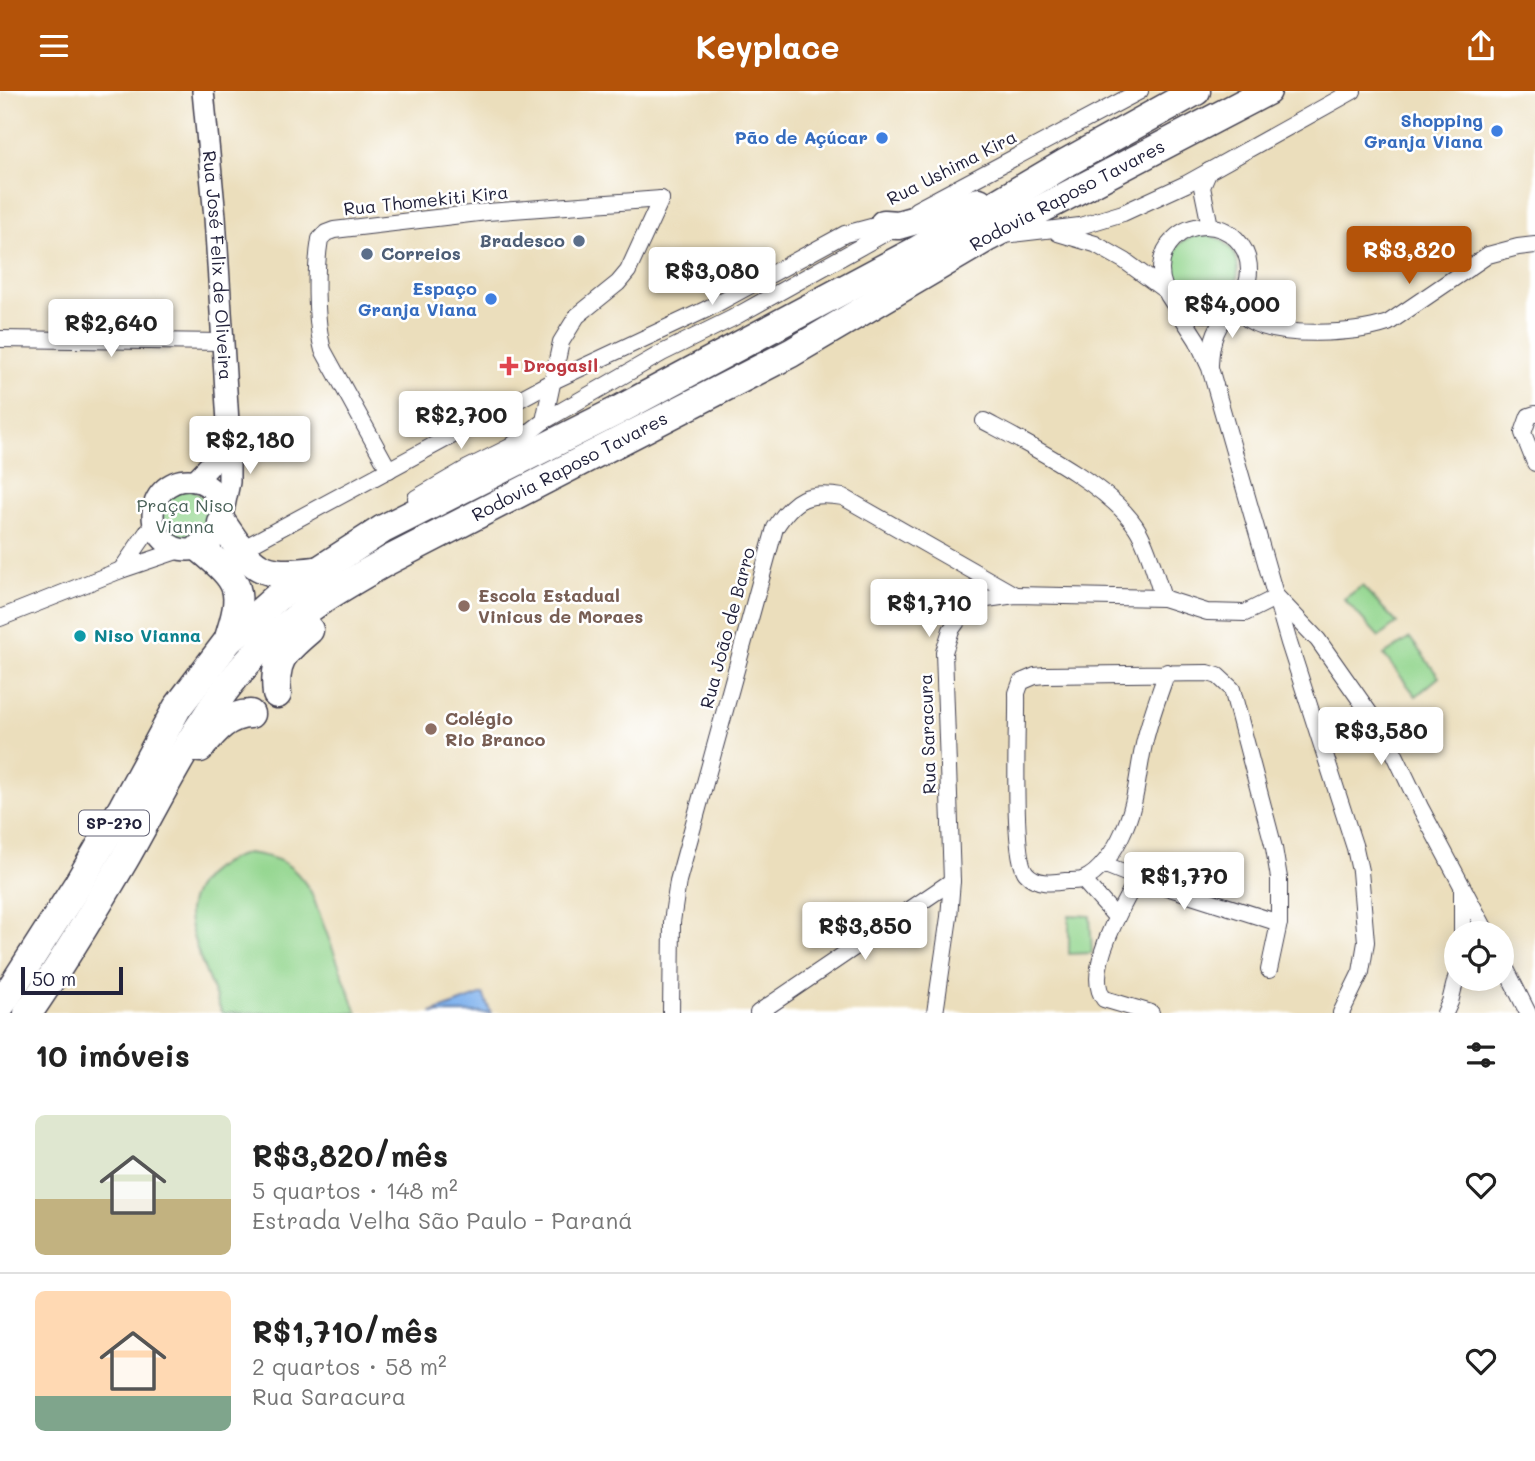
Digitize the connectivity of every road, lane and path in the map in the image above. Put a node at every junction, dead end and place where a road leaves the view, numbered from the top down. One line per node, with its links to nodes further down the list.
1 (203, 91): 16 (main road, Rua José Felix de Oliveira)
2 (1140, 91): 8 (street, Rua Ushima Kira)
3 (1196, 91): 7 (highway, Rodovia Raposo Tavares / SP-270)
4 (1267, 91): 11 (highway, Rodovia Raposo Tavares / SP-270)
5 (1353, 91): 6 (street)
6 (1209, 171): 9 (street); 10 (street)
7 (1018, 190): 8 (highway); 28 (highway, Rodovia Raposo Tavares / SP-270)
8 (891, 225): 18 (street, Rua Ushima Kira); 20 (street)
9 (1210, 226): 13 (street); 14 (street)
10 (1052, 231): 11 (street); 13 (street)
11 (988, 237): 31 (highway, Rodovia Raposo Tavares / SP-270)
12 (1535, 245): 14 (street)
13 (1167, 293): 14 (street); 17 (street)
14 (1233, 305): 17 (street)
15 (0, 339): 16 (street)
16 (223, 342): 22 (main road, Rua José Felix de Oliveira)
17 (1210, 367): 35 (street)
18 (553, 381): 20 (street); 24 (street, Rua Ushima Kira); 24 (street, Rua Thomekiti Kira)
19 (1532, 415): 23 (street)
20 (544, 421): 28 (street)
21 (984, 421): 36 (street)
22 (229, 438): 25 (main road); 26 (main road, Rua José Felix de Oliveira)
23 (1535, 463)
24 (389, 470): 30 (street, Rua Ushima Kira)
25 (195, 481): 26 (main road); 27 (main road)
26 (223, 517): 29 (main road); 30 (highway)
27 (153, 521): 29 (main road); 32 (street)
28 (383, 529): 33 (highway, Rodovia Raposo Tavares / SP-270)
29 (191, 549): 32 (street); 38 (highway)
30 (240, 550): 33 (highway)
31 (389, 561): 40 (highway); 42 (highway, Rodovia Raposo Tavares / SP-270)
32 (121, 570): 37 (street)
33 (316, 571): 38 (highway, Rodovia Raposo Tavares / SP-270)
34 (1015, 595): 36 (street, Rua Saracura); 46 (street, Rua Saracura); 58 (street, Rua João de Barro)
35 (1277, 597): 36 (street, Rua Saracura); 47 (street); 62 (street)
36 (1163, 598)
37 (0, 618)
38 (228, 641): 55 (highway, Rodovia Raposo Tavares / SP-270)
39 (1167, 673): 43 (street); 45 (street); 51 (street)
40 (277, 694)
41 (250, 714): 42 (highway)
42 (158, 798): 57 (highway, Rodovia Raposo Tavares / SP-270)
43 (1102, 864): 44 (street); 45 (street)
44 (1138, 878): 48 (street); 51 (street)
45 (1083, 880): 48 (street)
46 (952, 881): 59 (street); 60 (street, Rua Saracura)
47 (1462, 885): 49 (street); 50 (street)
48 (1116, 917): 61 (street)
49 (1462, 921)
50 (1481, 921)
51 (1279, 923): 52 (street)
52 (1269, 970)
53 (1514, 985): 63 (street)
54 (1453, 991): 56 (street)
55 (0, 1006)
56 (1450, 1009)
57 (28, 1013)
58 (671, 1013)
59 (758, 1013)
60 (935, 1013)
61 (1151, 1013)
62 (1341, 1013)
63 (1528, 1013)

